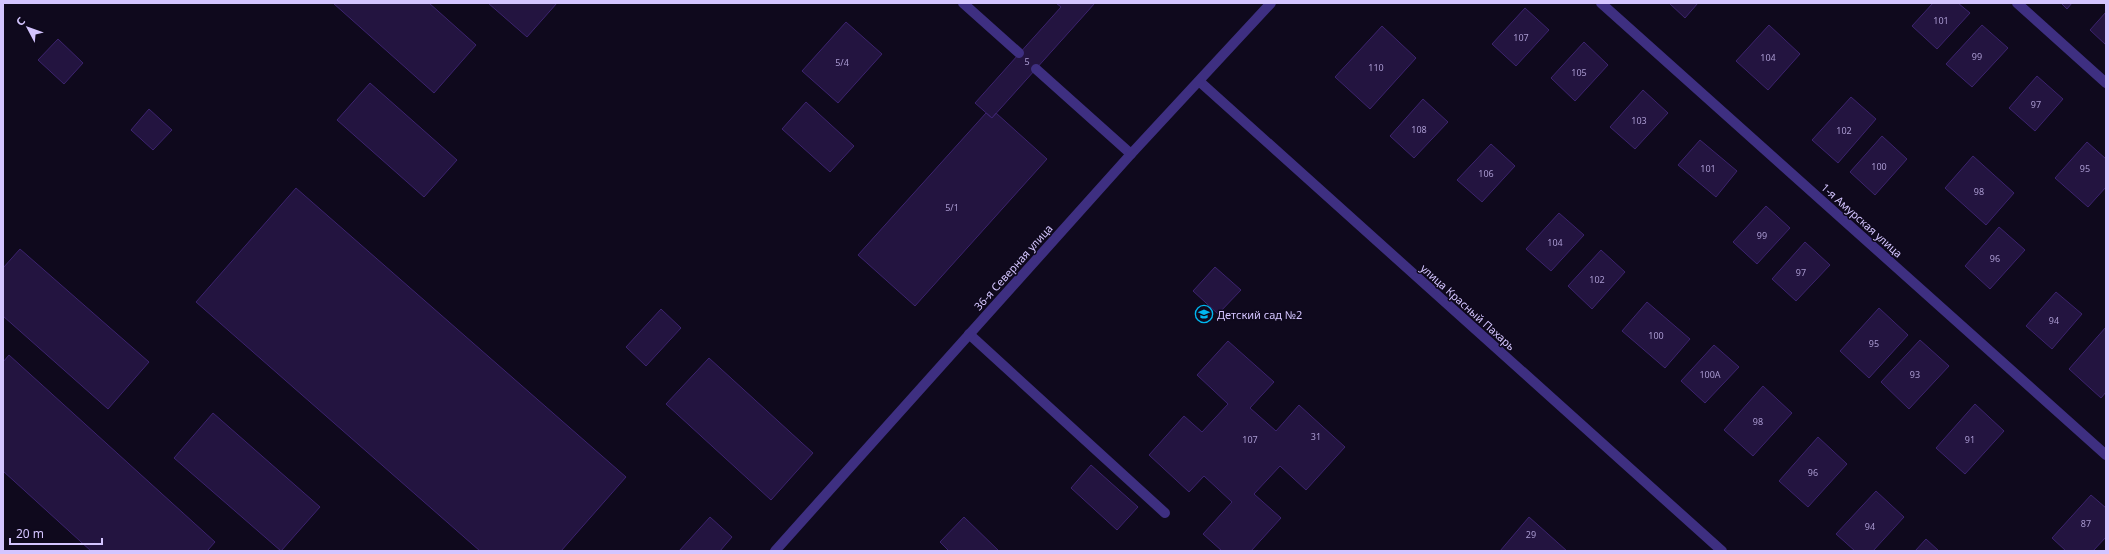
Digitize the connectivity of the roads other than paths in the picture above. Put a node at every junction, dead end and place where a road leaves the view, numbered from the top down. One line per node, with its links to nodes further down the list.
1 (963, 3): 5 (street)
2 (1271, 3): 7 (street, 36-я Северная улица)
3 (1601, 3): 11 (street, 1-я Амурская улица)
4 (2017, 3): 8 (street)
5 (1019, 54)
6 (1036, 69): 9 (street)
7 (1199, 81): 9 (street, 36-я Северная улица); 14 (street, улица Красный Пахарь)
8 (2106, 83)
9 (1131, 154): 10 (street, 36-я Северная улица)
10 (969, 334): 12 (street); 13 (street, 36-я Северная улица)
11 (2106, 455)
12 (1165, 513)
13 (775, 551)
14 (1722, 551)

